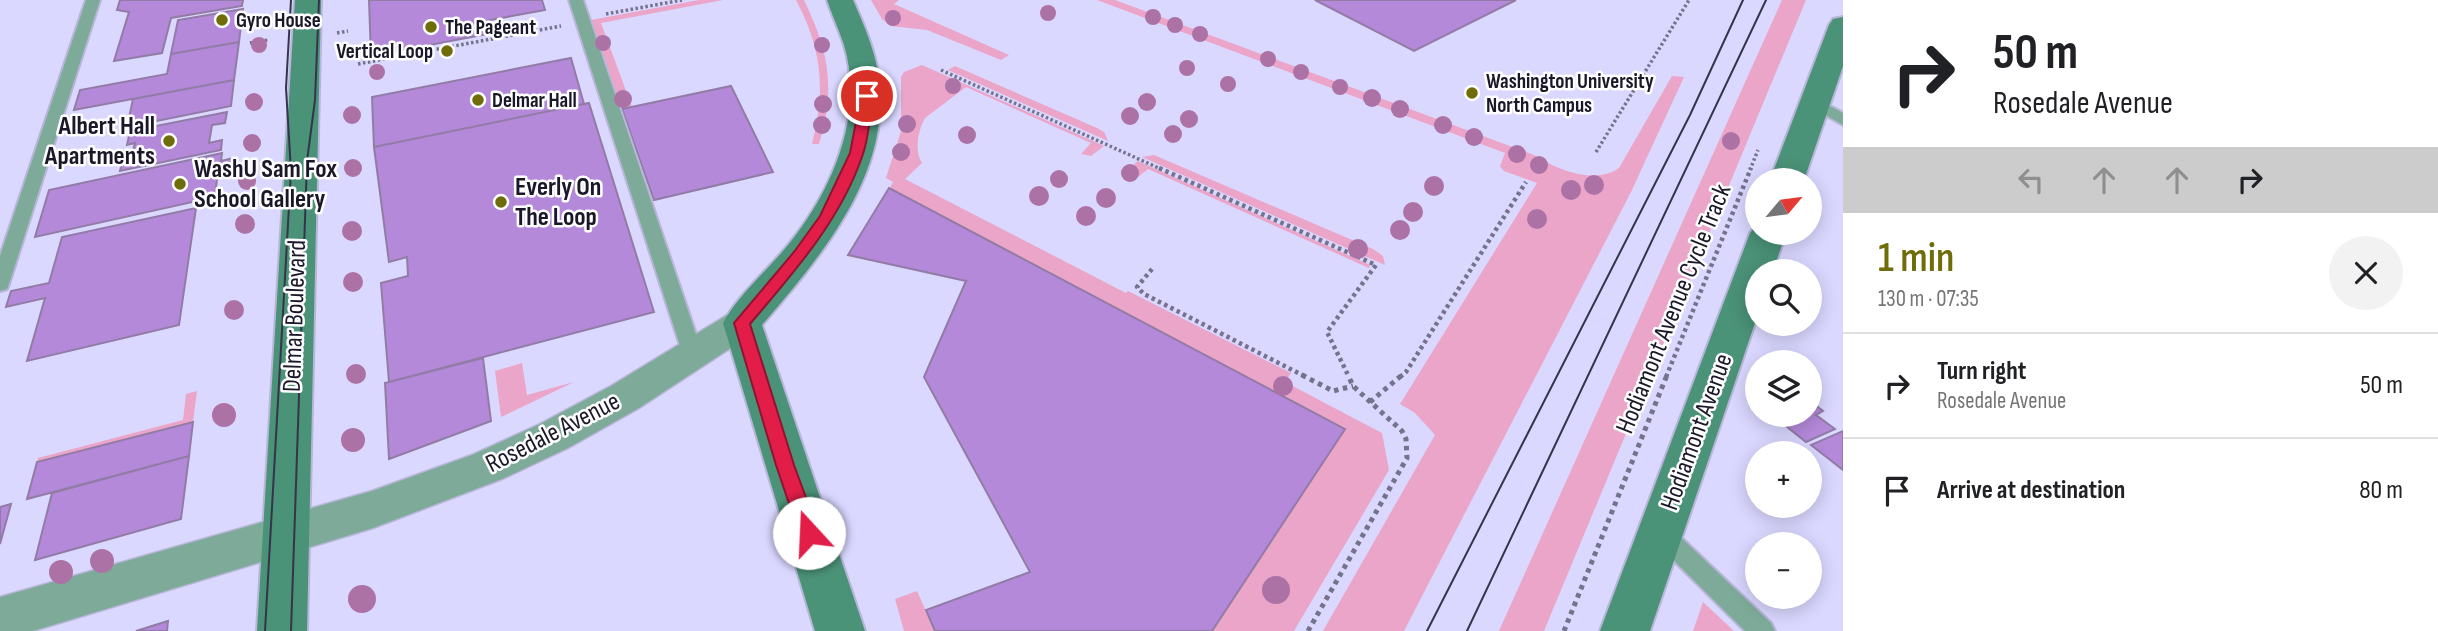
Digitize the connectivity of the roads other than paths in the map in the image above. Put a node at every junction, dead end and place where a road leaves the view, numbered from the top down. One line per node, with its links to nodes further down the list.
1 (93, 0): 10 (lane)
2 (307, 0): 14 (street, Delmar Boulevard)
3 (576, 0): 12 (lane)
4 (840, 0): 11 (street, Rosedale Avenue)
5 (1843, 25): 6 (street)
6 (1815, 103): 7 (lane); 8 (street)
7 (1843, 120)
8 (1791, 168)
9 (1765, 245): 13 (street, Hodiamont Avenue)
10 (0, 284)
11 (742, 323): 12 (street, Rosedale Avenue); 17 (street)
12 (693, 355): 14 (street, Rosedale Avenue)
13 (1661, 534): 18 (street, Hodiamont Avenue); 19 (lane)
14 (286, 535): 15 (street, Rosedale Avenue); 16 (street, Delmar Boulevard)
15 (0, 619)
16 (282, 631)
17 (840, 631)
18 (1625, 631)
19 (1762, 631)

